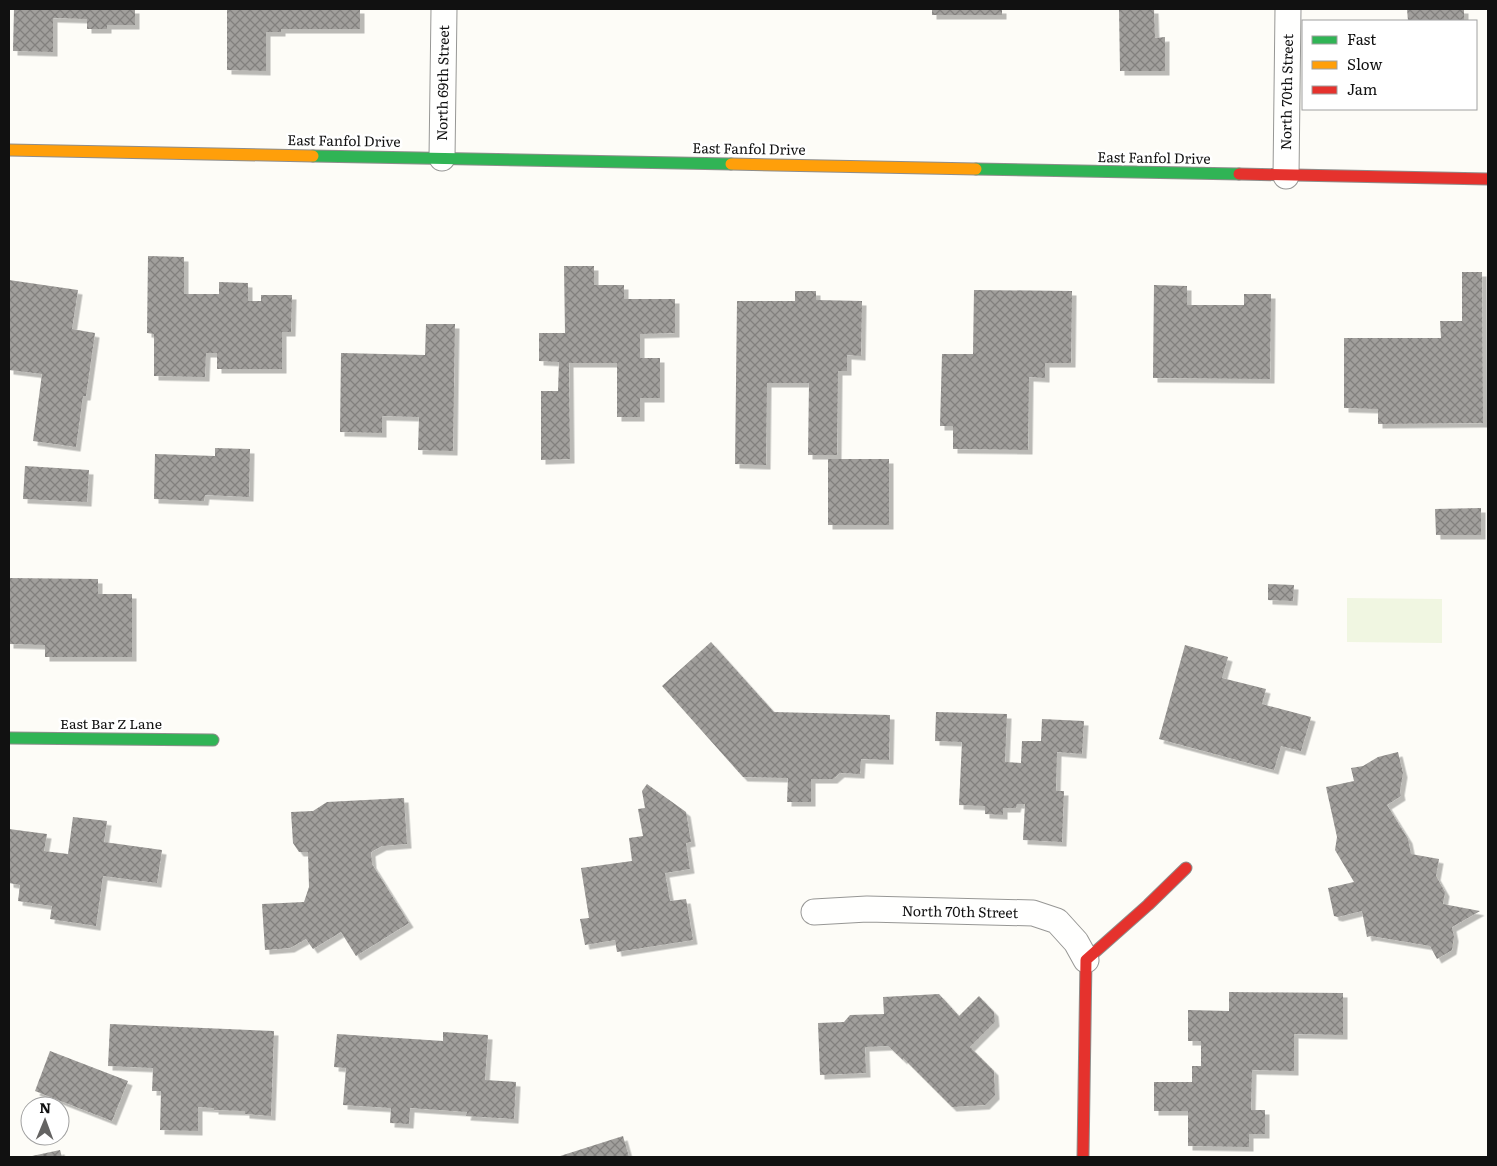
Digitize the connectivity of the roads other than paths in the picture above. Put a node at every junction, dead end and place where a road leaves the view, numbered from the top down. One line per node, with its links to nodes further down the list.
1 (444, 9): 4 (street, North 69th Street)
2 (1288, 9): 5 (street, North 70th Street)
3 (9, 150): 4 (street, East Fanfol Drive)
4 (442, 158): 5 (street, East Fanfol Drive)
5 (1286, 176): 6 (street, East Fanfol Drive)
6 (1488, 179)
7 (9, 738): 8 (street, East Bar Z Lane)
8 (213, 740)
9 (1186, 868): 11 (street)
10 (814, 912): 11 (street, North 70th Street)
11 (1086, 960): 12 (street)
12 (1082, 1157)

